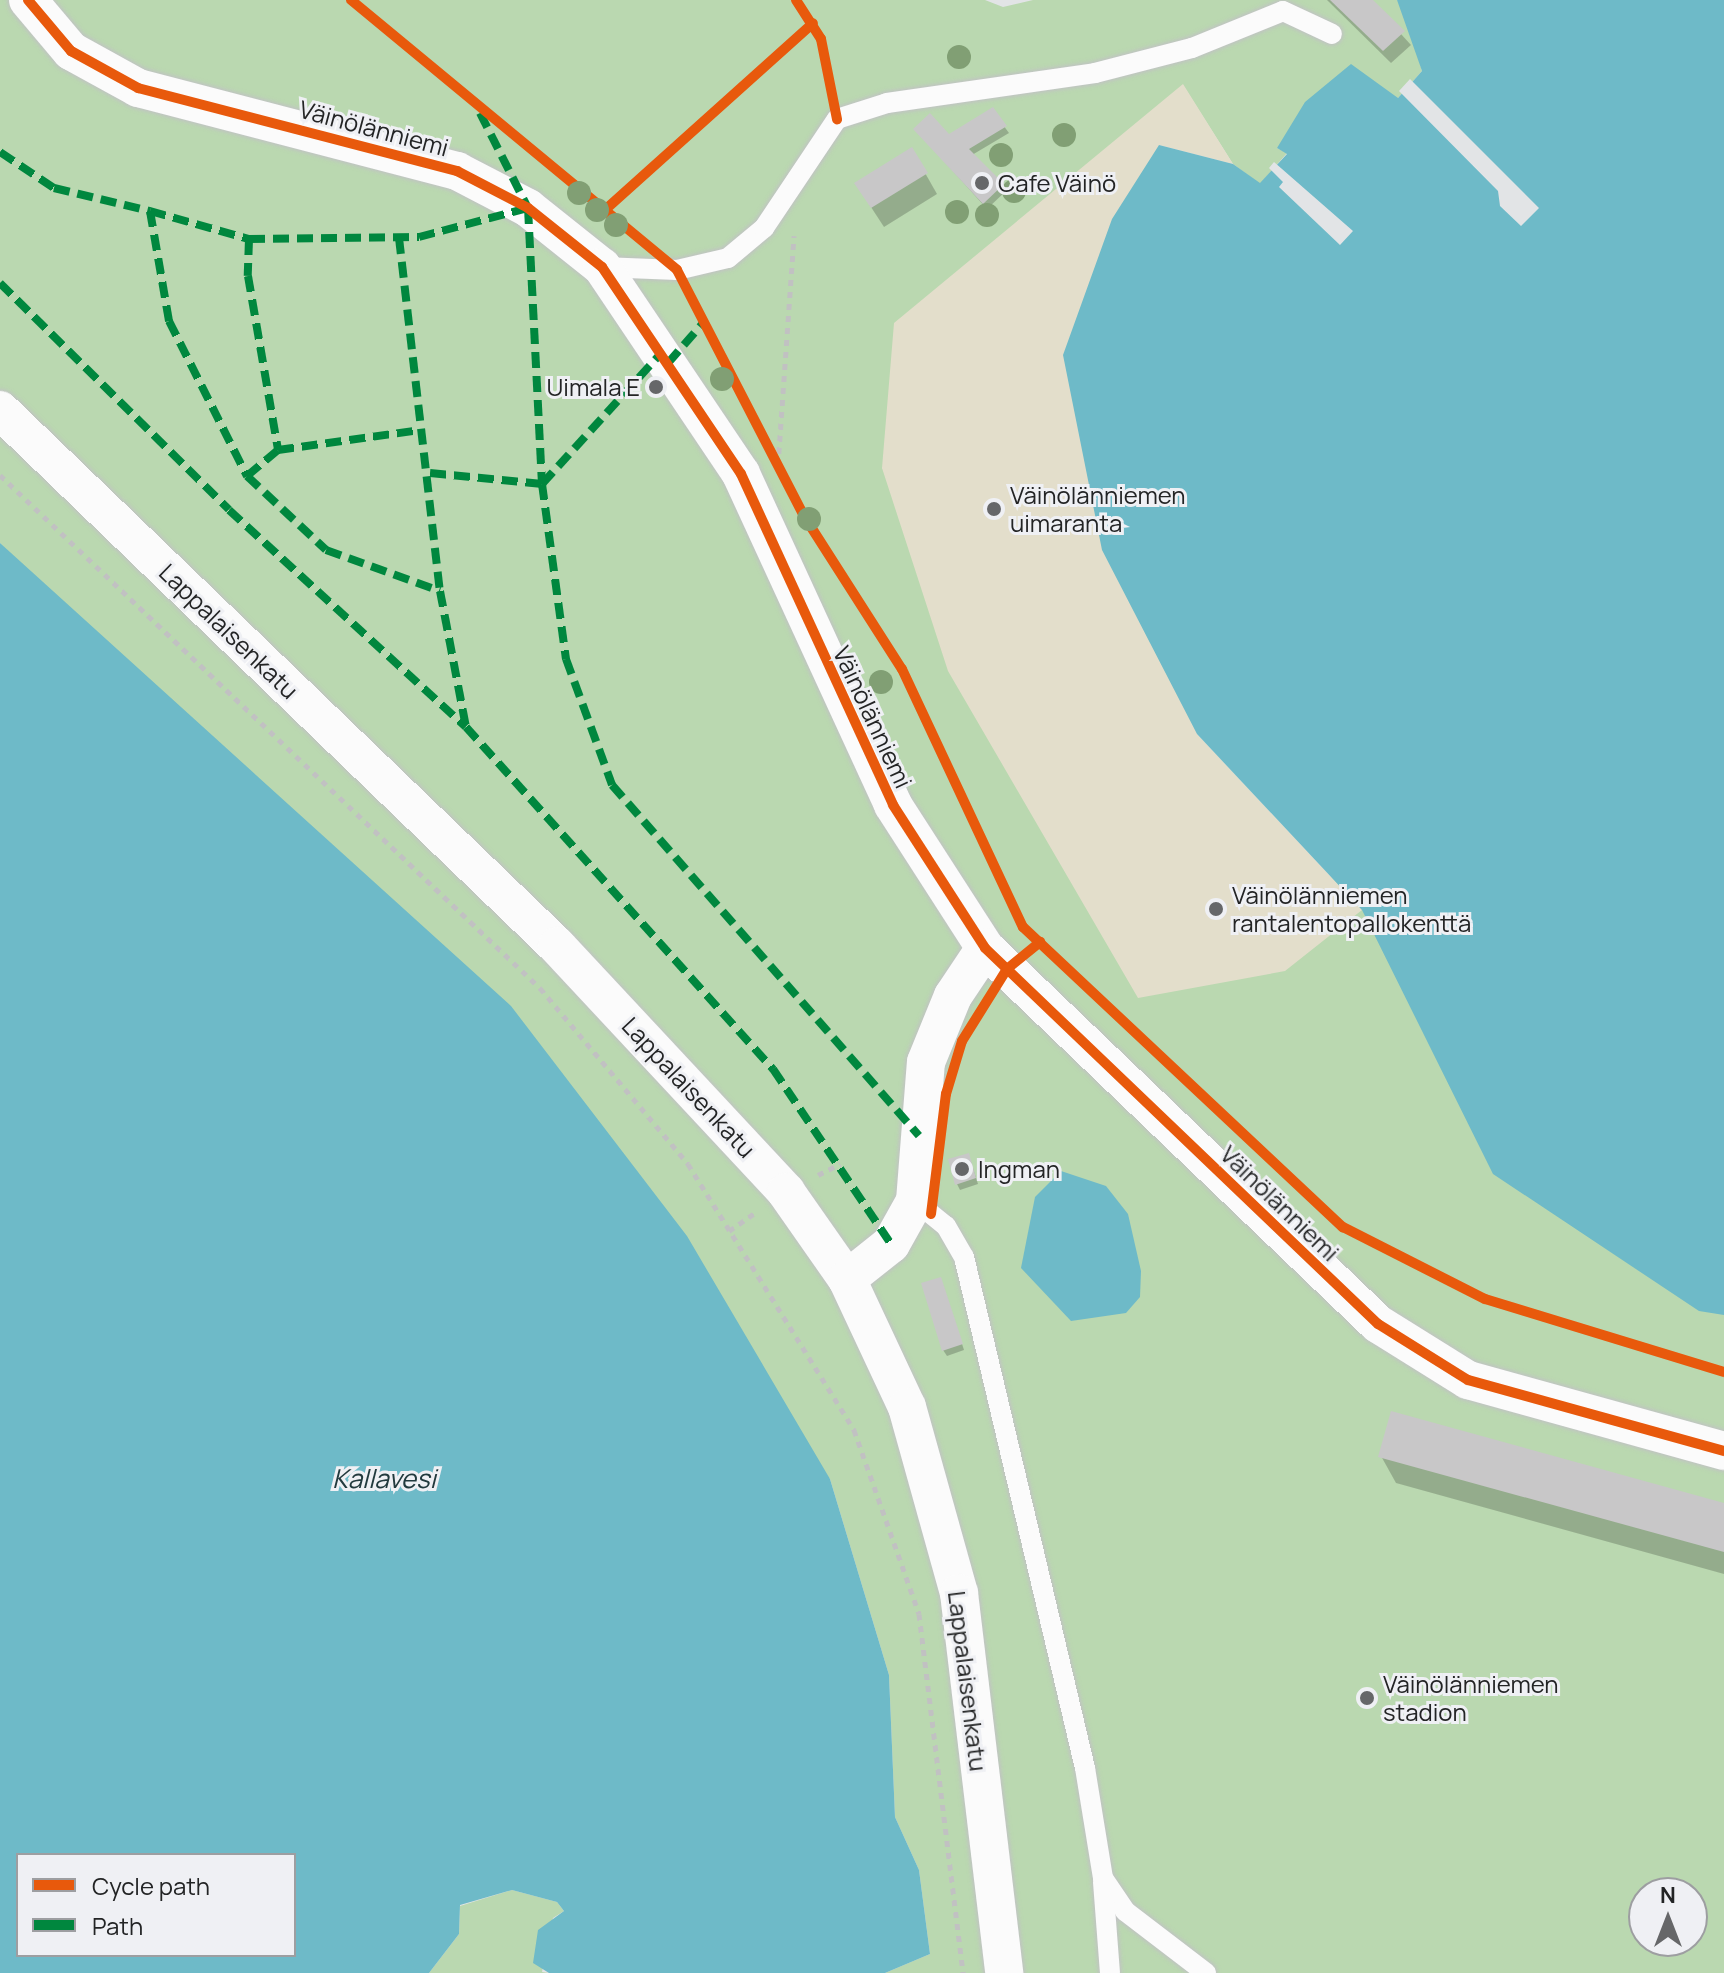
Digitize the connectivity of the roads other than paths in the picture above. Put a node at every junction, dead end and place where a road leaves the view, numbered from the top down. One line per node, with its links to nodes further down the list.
1 (28, 0): 3 (street, Väinölänniemi)
2 (1332, 34): 3 (lane)
3 (602, 267): 5 (street, Väinölänniemi)
4 (0, 410): 7 (street, Lappalaisenkatu)
5 (985, 948): 6 (street); 8 (street, Väinölänniemi)
6 (915, 1201): 7 (street); 9 (lane)
7 (847, 1279): 10 (street, Lappalaisenkatu)
8 (1724, 1451)
9 (1103, 1878): 11 (lane); 12 (lane)
10 (1004, 1973)
11 (1110, 1973)
12 (1206, 1973)

